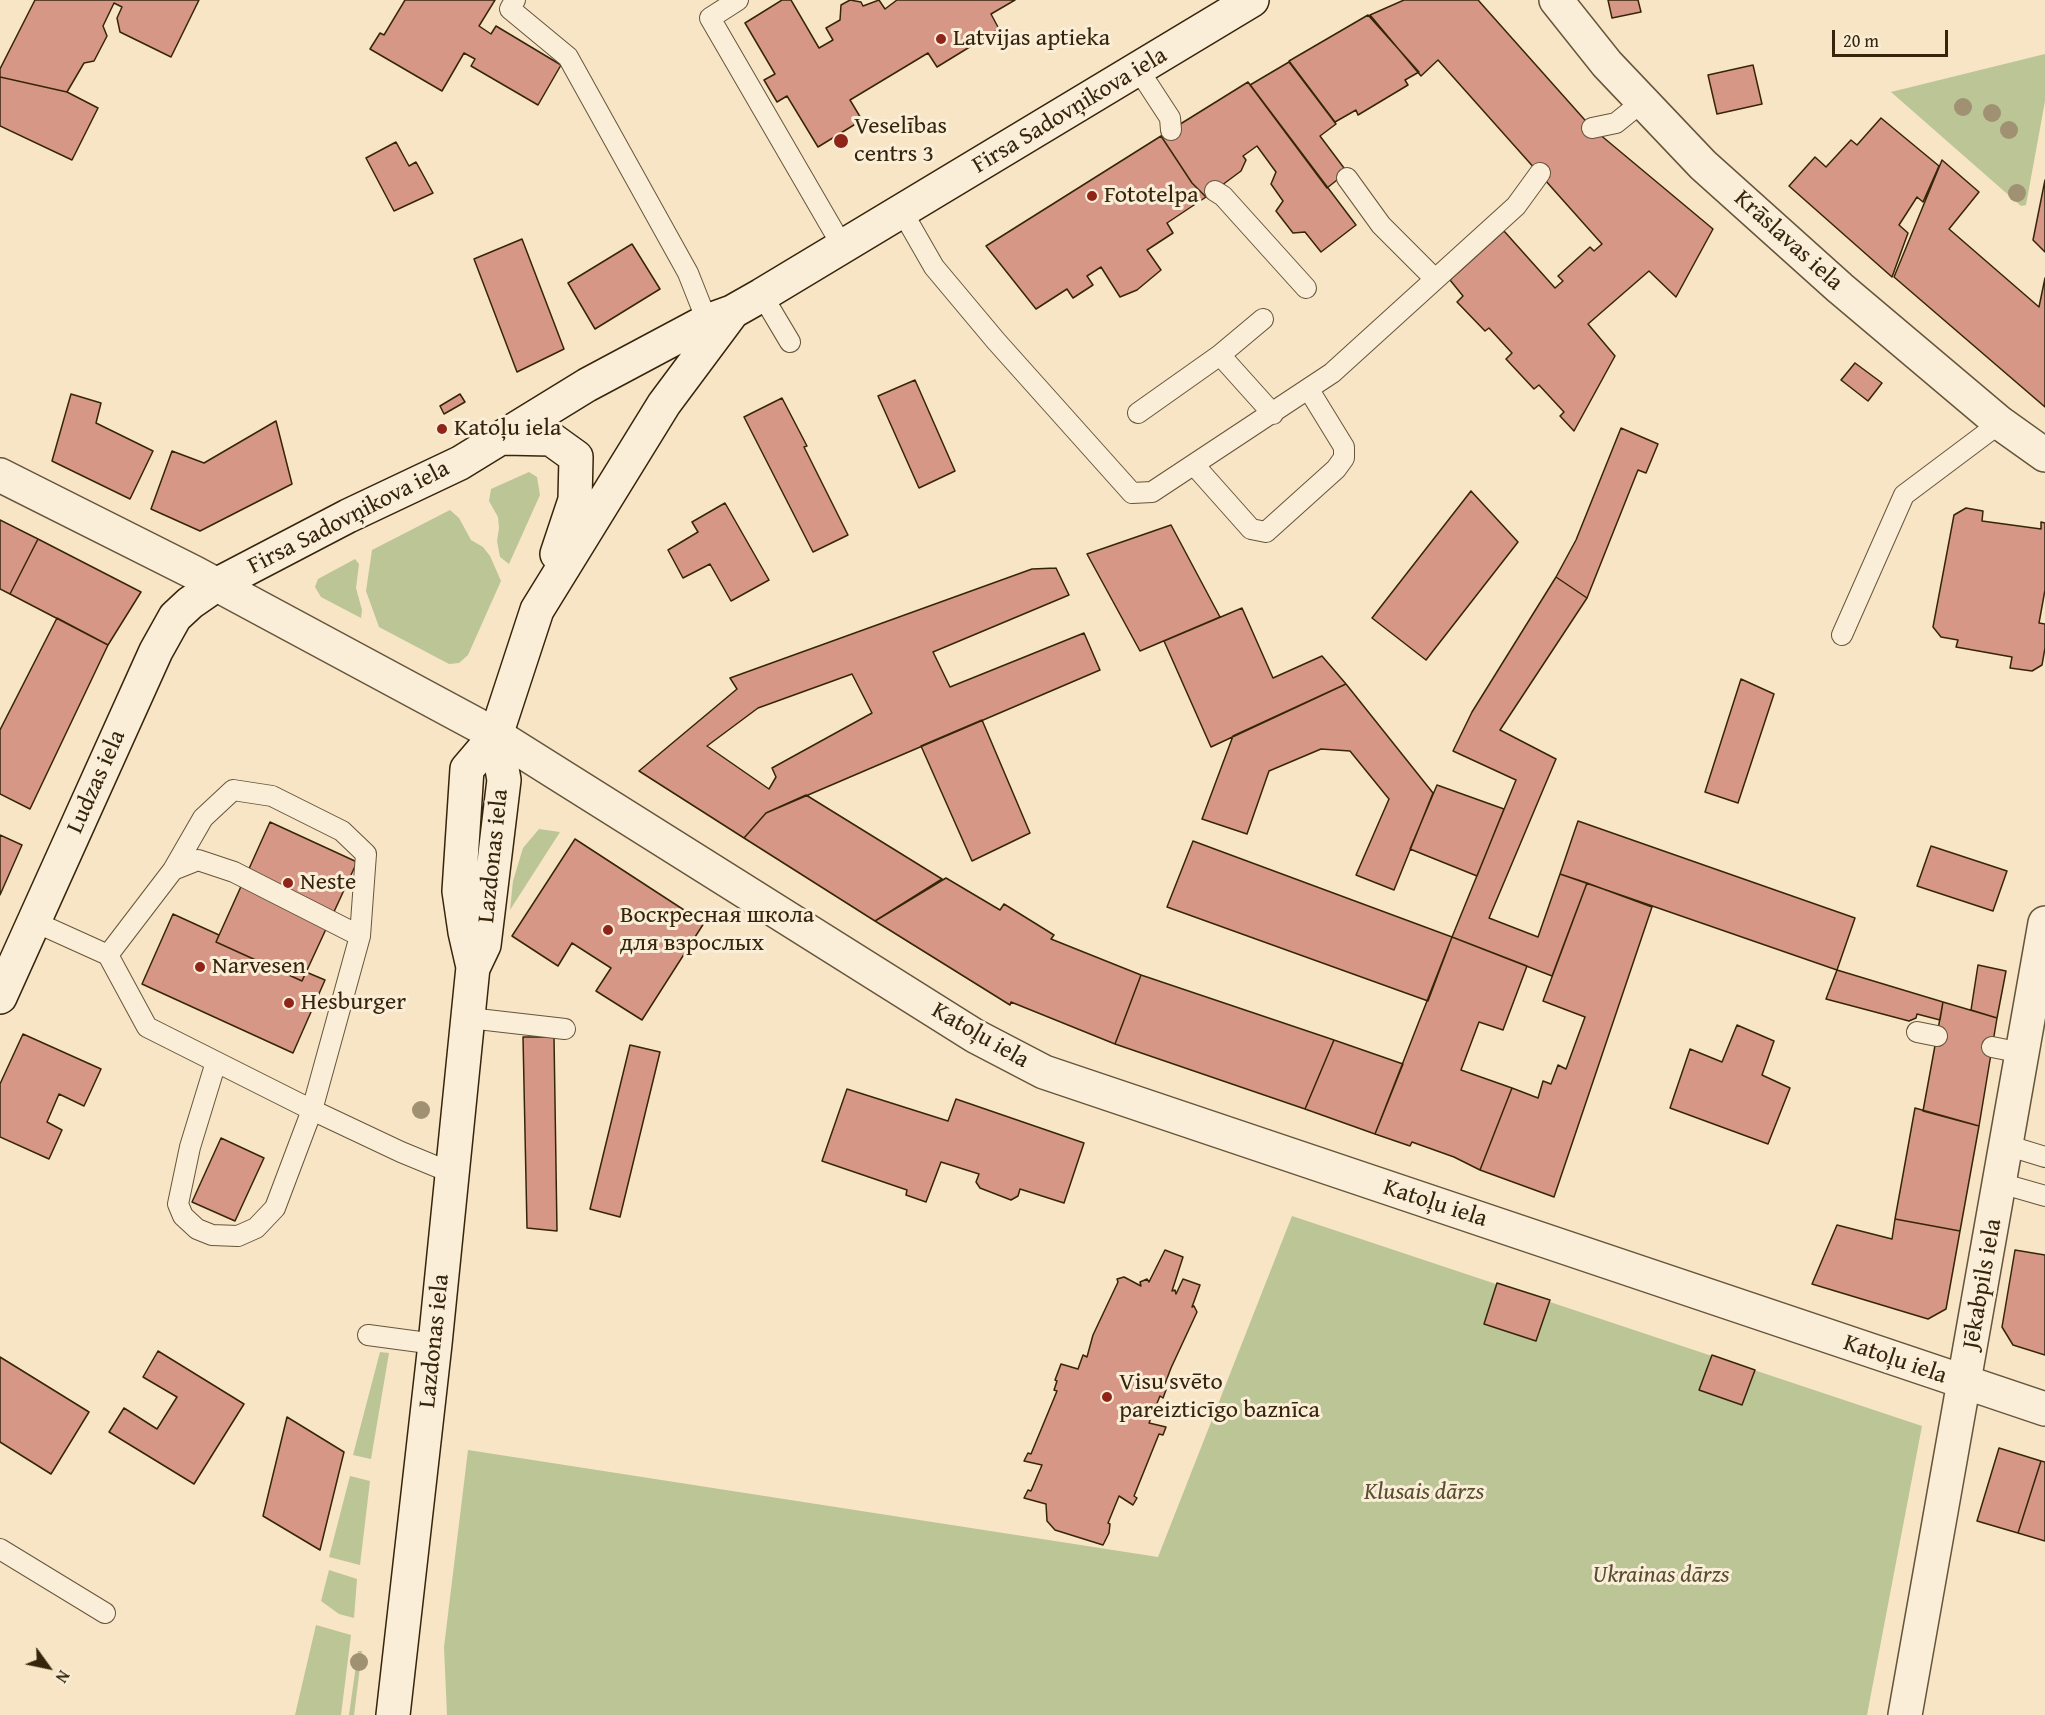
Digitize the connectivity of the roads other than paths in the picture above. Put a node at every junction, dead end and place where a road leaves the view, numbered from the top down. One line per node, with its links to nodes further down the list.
1 (515, 0): 17 (lane)
2 (738, 0): 13 (lane)
3 (1556, 0): 6 (street, Krāslavas iela)
4 (1233, 5): 5 (street, Firsa Sadovņikova iela)
5 (1138, 69): 8 (lane); 12 (street, Firsa Sadovņikova iela)
6 (1642, 102): 7 (lane); 24 (street, Krāslavas iela)
7 (1592, 128)
8 (1171, 130)
9 (1539, 173): 14 (lane)
10 (1347, 178): 14 (lane)
11 (1215, 191): 15 (lane)
12 (903, 213): 13 (street, Firsa Sadovņikova iela); 27 (lane)
13 (844, 249): 16 (street, Firsa Sadovņikova iela)
14 (1434, 278): 21 (lane)
15 (1306, 288)
16 (762, 295): 17 (street, Firsa Sadovņikova iela); 19 (lane)
17 (720, 317): 25 (street, Firsa Sadovņikova iela); 30 (street, Firsa Sadovņikova iela)
18 (1263, 319): 20 (lane)
19 (790, 342)
20 (1220, 355): 22 (lane); 23 (lane)
21 (1309, 390): 23 (lane); 27 (lane)
22 (1138, 413)
23 (1273, 414): 27 (lane)
24 (2000, 423): 26 (street, Krāslavas iela); 31 (lane)
25 (504, 438): 29 (street, Firsa Sadovņikova iela); 30 (street)
26 (2045, 455)
27 (1195, 466)
28 (0, 475): 29 (street, Katoļu iela)
29 (216, 585): 32 (street, Katoļu iela); 34 (street, Ludzas iela)
30 (537, 610): 32 (street, Firsa Sadovņikova iela)
31 (1842, 635)
32 (495, 735): 40 (street, Lazdonas iela); 53 (street, Katoļu iela)
33 (173, 870): 36 (lane); 36 (lane); 37 (lane)
34 (34, 922): 37 (lane); 39 (street, Ludzas iela)
35 (2045, 923): 38 (street, Jēkabpils iela)
36 (360, 936): 45 (lane)
37 (108, 956): 44 (lane)
38 (2042, 958): 46 (street, Jēkabpils iela)
39 (0, 997)
40 (469, 1018): 41 (lane); 48 (street, Lazdonas iela)
41 (565, 1029)
42 (1917, 1032): 43 (lane)
43 (1937, 1036)
44 (216, 1062): 45 (lane); 45 (lane)
45 (312, 1110): 48 (lane)
46 (2006, 1145): 47 (lane); 49 (street, Jēkabpils iela)
47 (2045, 1157)
48 (452, 1173): 52 (street, Lazdonas iela)
49 (2000, 1183): 50 (lane); 53 (street, Jēkabpils iela)
50 (2045, 1196)
51 (368, 1335): 52 (lane)
52 (435, 1344): 57 (street, Lazdonas iela)
53 (1965, 1384): 54 (street, Katoļu iela); 58 (street, Jēkabpils iela)
54 (2045, 1409)
55 (0, 1549): 56 (lane)
56 (105, 1614)
57 (393, 1715)
58 (1905, 1715)

